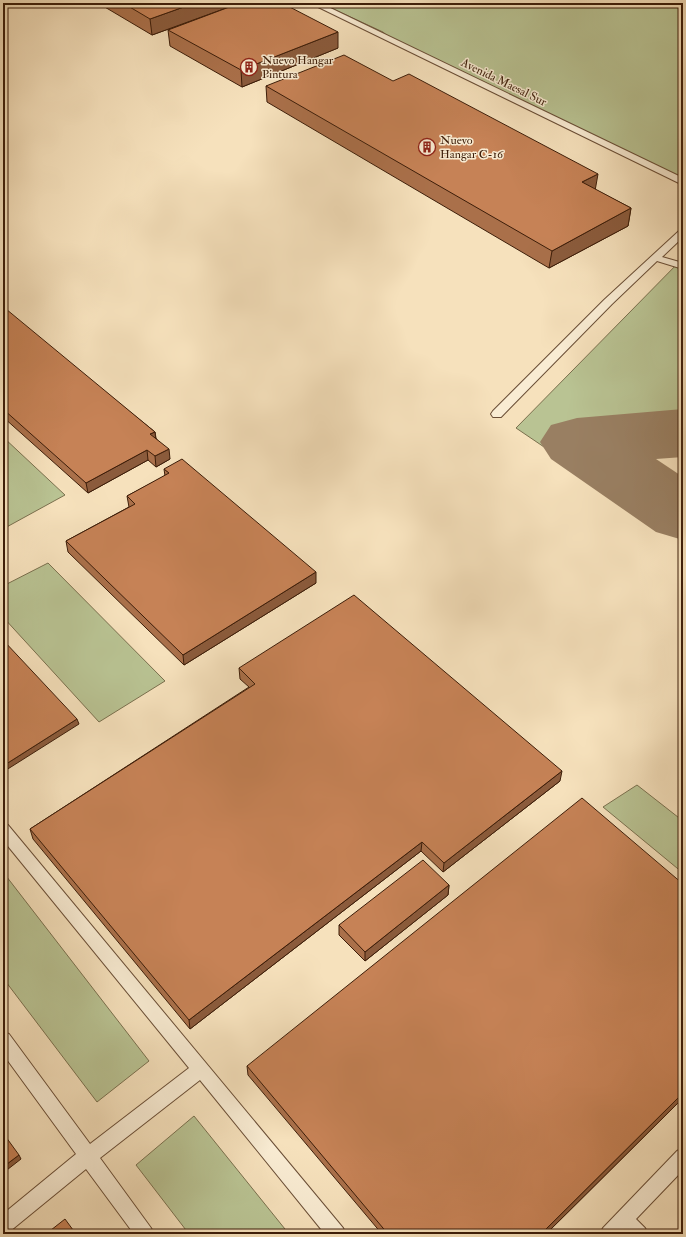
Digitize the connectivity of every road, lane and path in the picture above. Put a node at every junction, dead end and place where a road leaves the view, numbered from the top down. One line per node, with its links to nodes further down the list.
1 (314, 3): 2 (lane, Avenida Maesal Sur)
2 (683, 182)
3 (683, 232): 4 (lane)
4 (657, 258): 5 (lane); 6 (lane)
5 (683, 266)
6 (497, 414)
7 (3, 830): 9 (lane)
8 (3, 1040): 10 (lane)
9 (201, 1069): 10 (lane); 15 (lane)
10 (88, 1156): 13 (lane); 14 (lane)
11 (683, 1157): 12 (lane)
12 (624, 1219): 16 (lane); 17 (lane)
13 (3, 1226)
14 (145, 1234)
15 (337, 1234)
16 (609, 1234)
17 (639, 1234)

